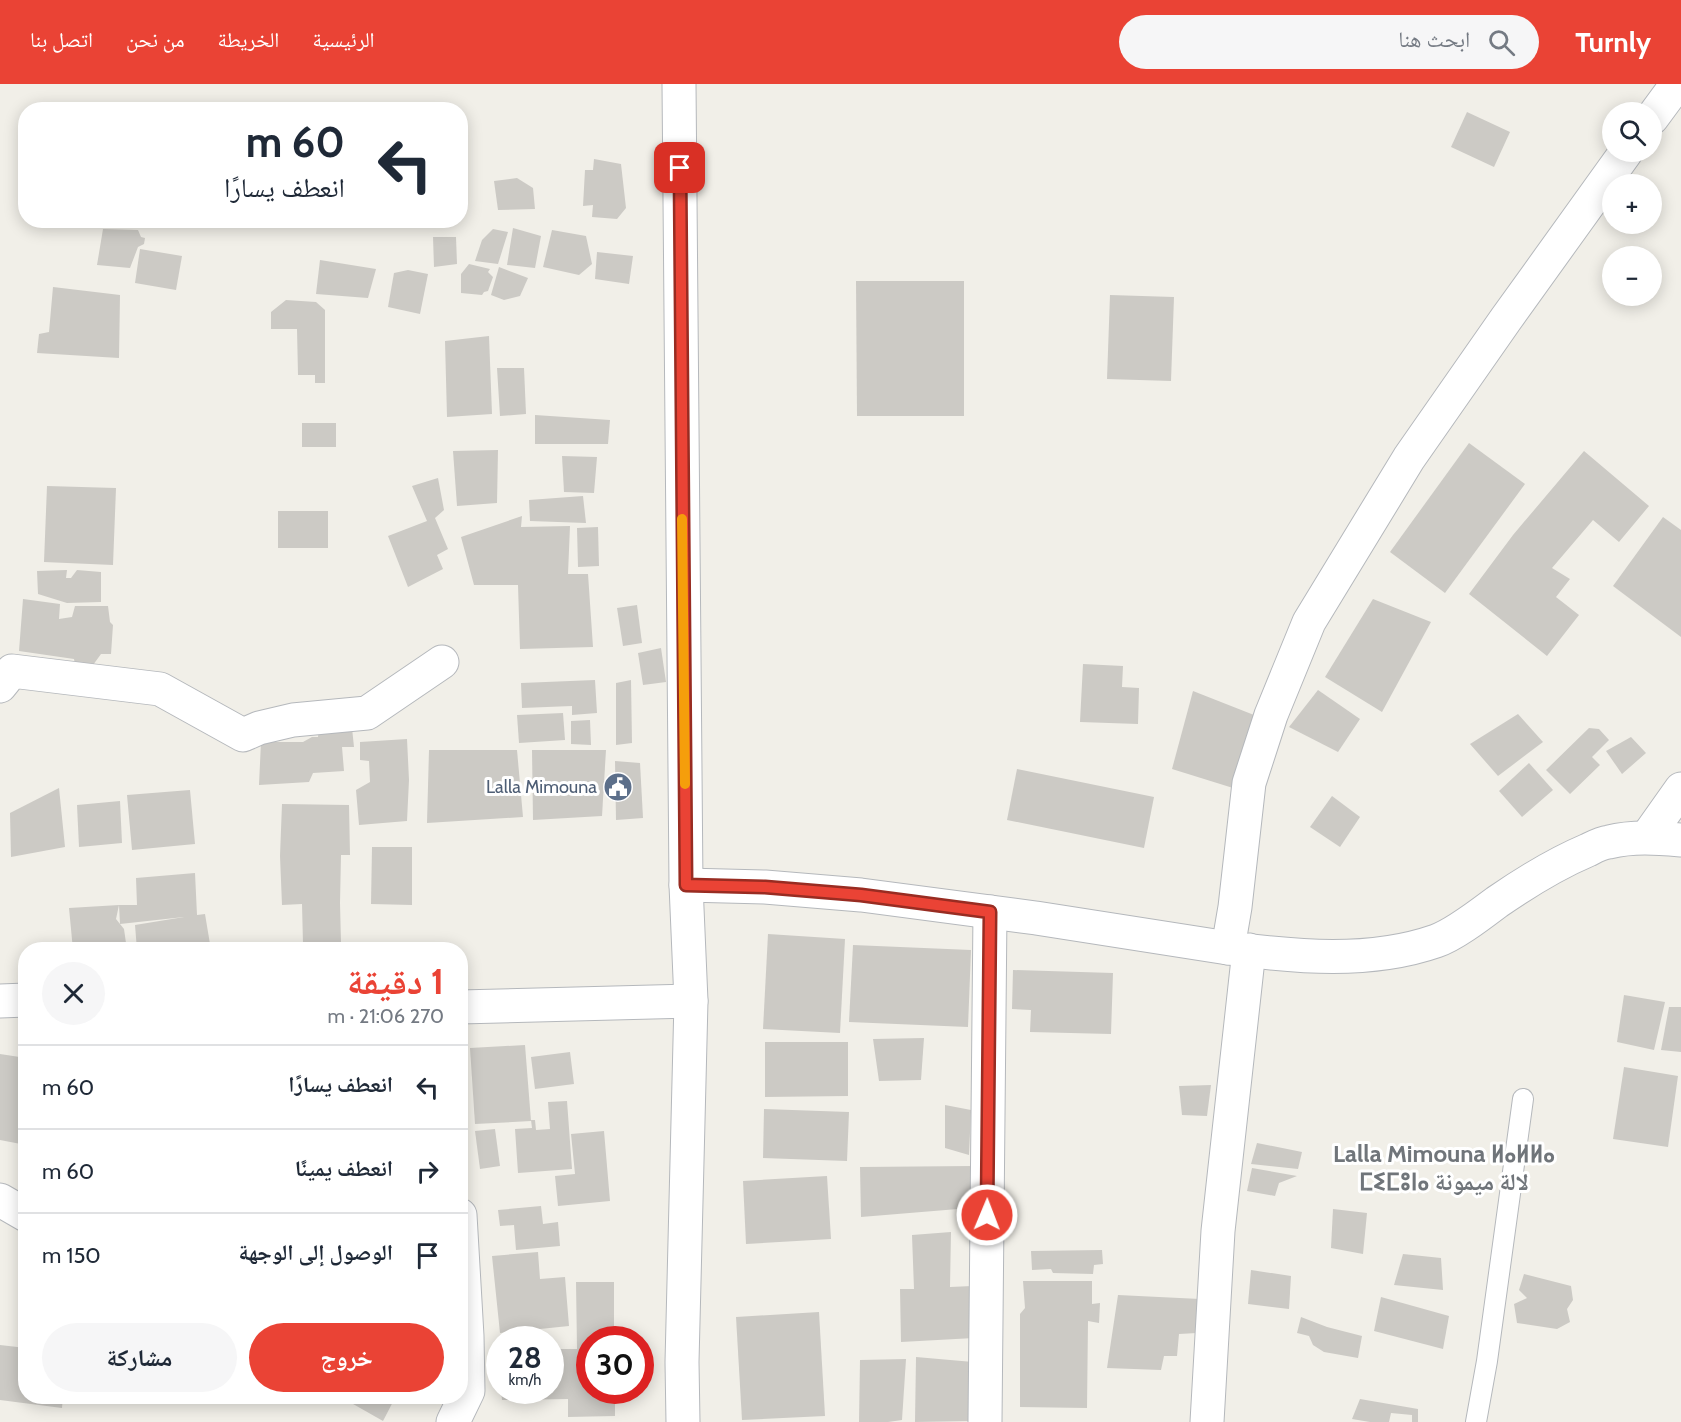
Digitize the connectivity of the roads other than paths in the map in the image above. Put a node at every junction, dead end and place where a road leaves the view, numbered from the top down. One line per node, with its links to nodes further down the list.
1 (679, 84): 10 (street)
2 (1677, 84): 3 (street)
3 (1662, 104)
4 (1619, 162): 12 (street)
5 (442, 662): 6 (street)
6 (0, 686)
7 (1681, 789): 8 (street)
8 (1647, 837): 9 (street); 12 (street)
9 (1681, 840)
10 (686, 885): 11 (street); 15 (street)
11 (990, 912): 12 (street); 23 (street)
12 (1238, 949): 24 (street)
13 (18, 1000): 14 (street)
14 (0, 1001)
15 (691, 1001): 16 (street); 22 (street)
16 (468, 1007)
17 (1522, 1099): 25 (lane)
18 (0, 1200): 19 (street)
19 (18, 1210)
20 (461, 1404): 21 (street)
21 (453, 1422)
22 (683, 1422)
23 (985, 1422)
24 (1207, 1422)
25 (1476, 1422)

